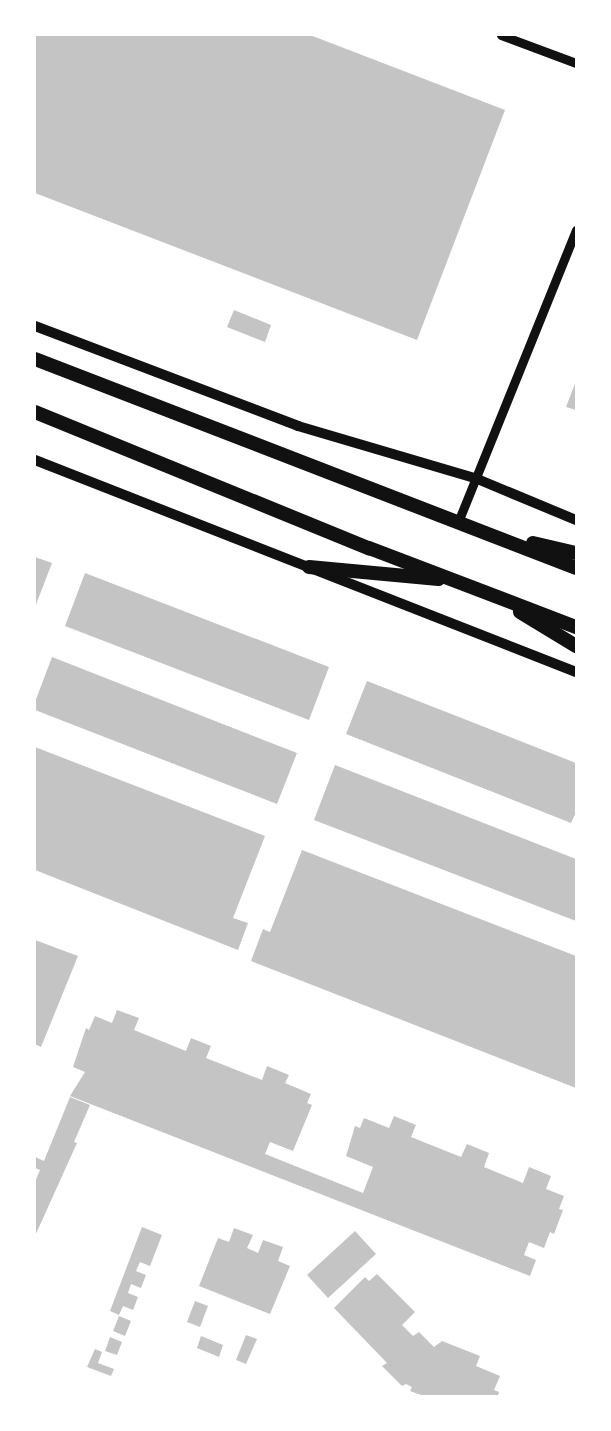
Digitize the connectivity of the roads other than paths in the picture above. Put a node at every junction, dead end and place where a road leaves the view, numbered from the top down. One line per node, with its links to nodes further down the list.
1 (502, 35): 2 (street)
2 (576, 63)
3 (576, 230): 8 (street)
4 (35, 326): 8 (main road)
5 (35, 359): 10 (highway)
6 (35, 412): 15 (highway)
7 (35, 460): 13 (main road)
8 (475, 478): 9 (main road); 10 (street)
9 (576, 520)
10 (458, 522): 11 (highway)
11 (482, 531): 12 (highway); 14 (highway)
12 (576, 553)
13 (309, 566): 15 (highway); 19 (main road)
14 (576, 568)
15 (456, 580): 16 (highway)
16 (489, 593): 17 (highway); 18 (highway)
17 (576, 627)
18 (576, 646)
19 (576, 672)

